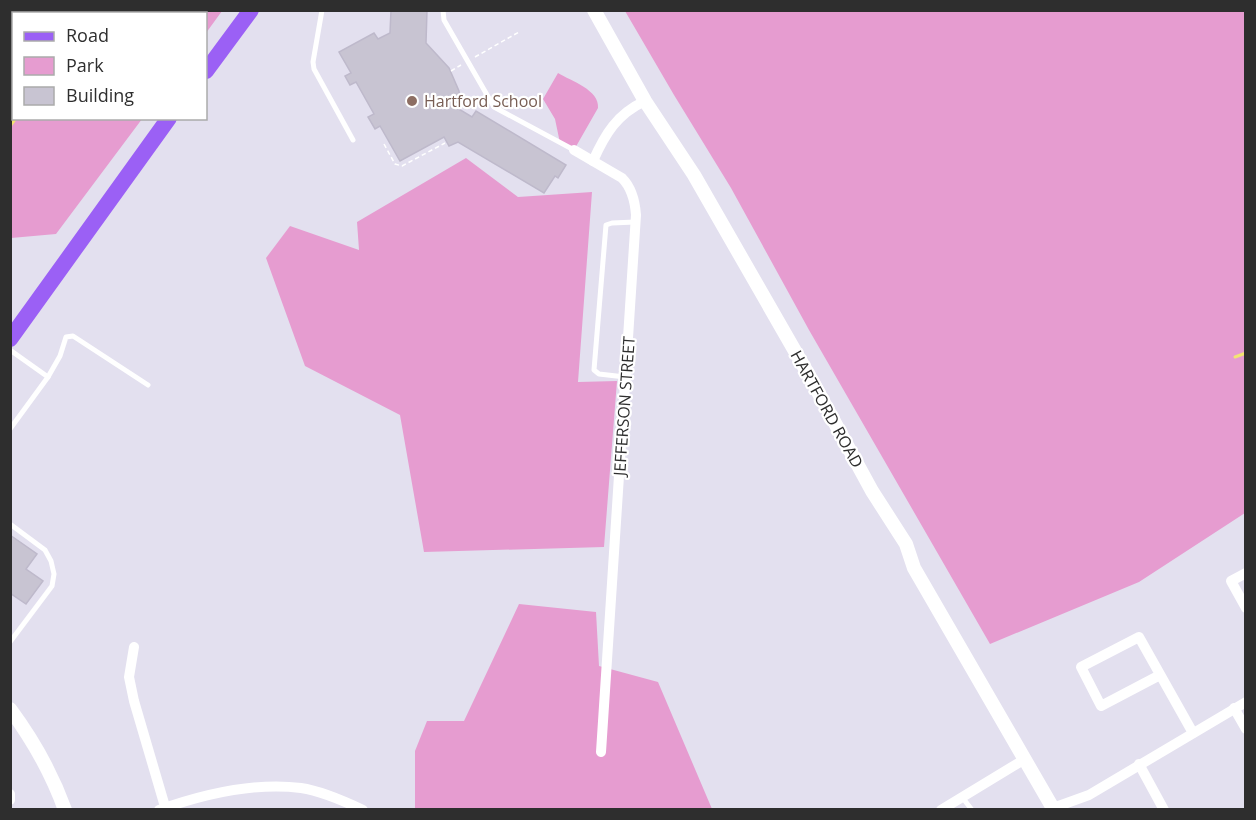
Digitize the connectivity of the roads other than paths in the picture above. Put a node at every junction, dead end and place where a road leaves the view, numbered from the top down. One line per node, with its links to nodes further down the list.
1 (251, 10): 5 (main road)
2 (322, 10): 8 (lane)
3 (443, 10): 9 (lane)
4 (594, 10): 6 (street, HARTFORD ROAD)
5 (207, 70)
6 (645, 101): 10 (street); 30 (street, HARTFORD ROAD)
7 (168, 120): 12 (main road)
8 (353, 140)
9 (574, 150): 10 (street, JEFFERSON STREET)
10 (593, 161): 11 (street, JEFFERSON STREET)
11 (635, 222): 14 (street, JEFFERSON STREET); 14 (lane)
12 (10, 339)
13 (10, 350): 15 (lane)
14 (625, 376): 29 (street, JEFFERSON STREET)
15 (48, 377): 16 (lane); 17 (lane)
16 (148, 385)
17 (10, 429)
18 (10, 524): 21 (lane)
19 (1245, 573): 20 (street)
20 (1245, 608)
21 (11, 642)
22 (134, 647): 35 (street)
23 (1160, 675): 23 (street); 28 (street)
24 (1245, 702): 25 (street)
25 (1234, 708): 27 (street); 28 (street)
26 (10, 709): 37 (street)
27 (1245, 729)
28 (1193, 733): 31 (street)
29 (601, 752)
30 (1025, 759): 33 (street); 36 (street, HARTFORD ROAD)
31 (1139, 764): 36 (street); 41 (street)
32 (10, 794): 34 (street)
33 (962, 797): 39 (street); 40 (lane)
34 (10, 800)
35 (164, 809): 38 (street)
36 (1054, 809)
37 (65, 810)
38 (363, 810)
39 (941, 810)
40 (972, 810)
41 (1164, 810)

